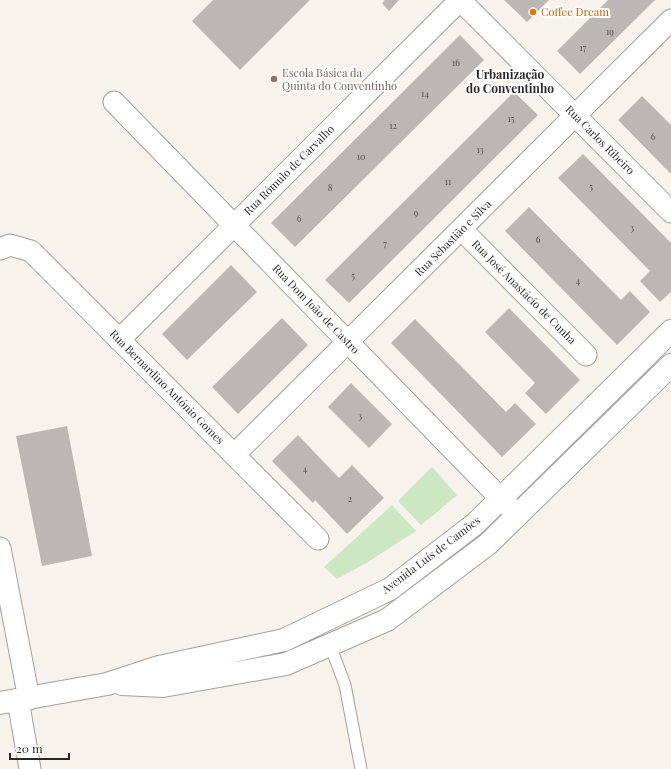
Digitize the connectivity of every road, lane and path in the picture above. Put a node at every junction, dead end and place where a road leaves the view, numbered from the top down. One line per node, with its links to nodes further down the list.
1 (460, 0): 4 (street, Rua Carlos Ribeiro); 6 (street, Rua Rómulo de Carvalho)
2 (671, 20): 4 (street, Rua Sebastião e Silva)
3 (114, 102): 6 (street, Rua Dom João de Castro)
4 (576, 115): 5 (street, Rua Carlos Ribeiro); 7 (street, Rua Sebastião e Silva)
5 (671, 212)
6 (234, 224): 10 (street, Rua Rómulo de Carvalho); 11 (street, Rua Dom João de Castro)
7 (462, 229): 11 (street, Rua Sebastião e Silva); 12 (street, Rua José Anastácio de Cunha)
8 (5, 247): 10 (street, Rua Bernardino António Gomes)
9 (671, 331): 15 (street, Avenida Luís de Camões)
10 (119, 340): 14 (street, Rua Bernardino António Gomes)
11 (348, 342): 14 (street, Rua Sebastião e Silva); 15 (street, Rua Dom João de Castro)
12 (586, 355)
13 (671, 365): 16 (street, Avenida Luís de Camões)
14 (234, 455): 17 (street, Rua Bernardino António Gomes)
15 (501, 499): 16 (street, Rua Dom João de Castro); 20 (street, Avenida Luís de Camões)
16 (518, 515): 19 (street, Avenida Luís de Camões)
17 (318, 538)
18 (0, 548): 21 (street)
19 (330, 645): 20 (street, Avenida Luís de Camões); 23 (lane)
20 (107, 684): 21 (street, Avenida Luís de Camões)
21 (16, 701): 22 (street)
22 (30, 769)
23 (361, 769)

